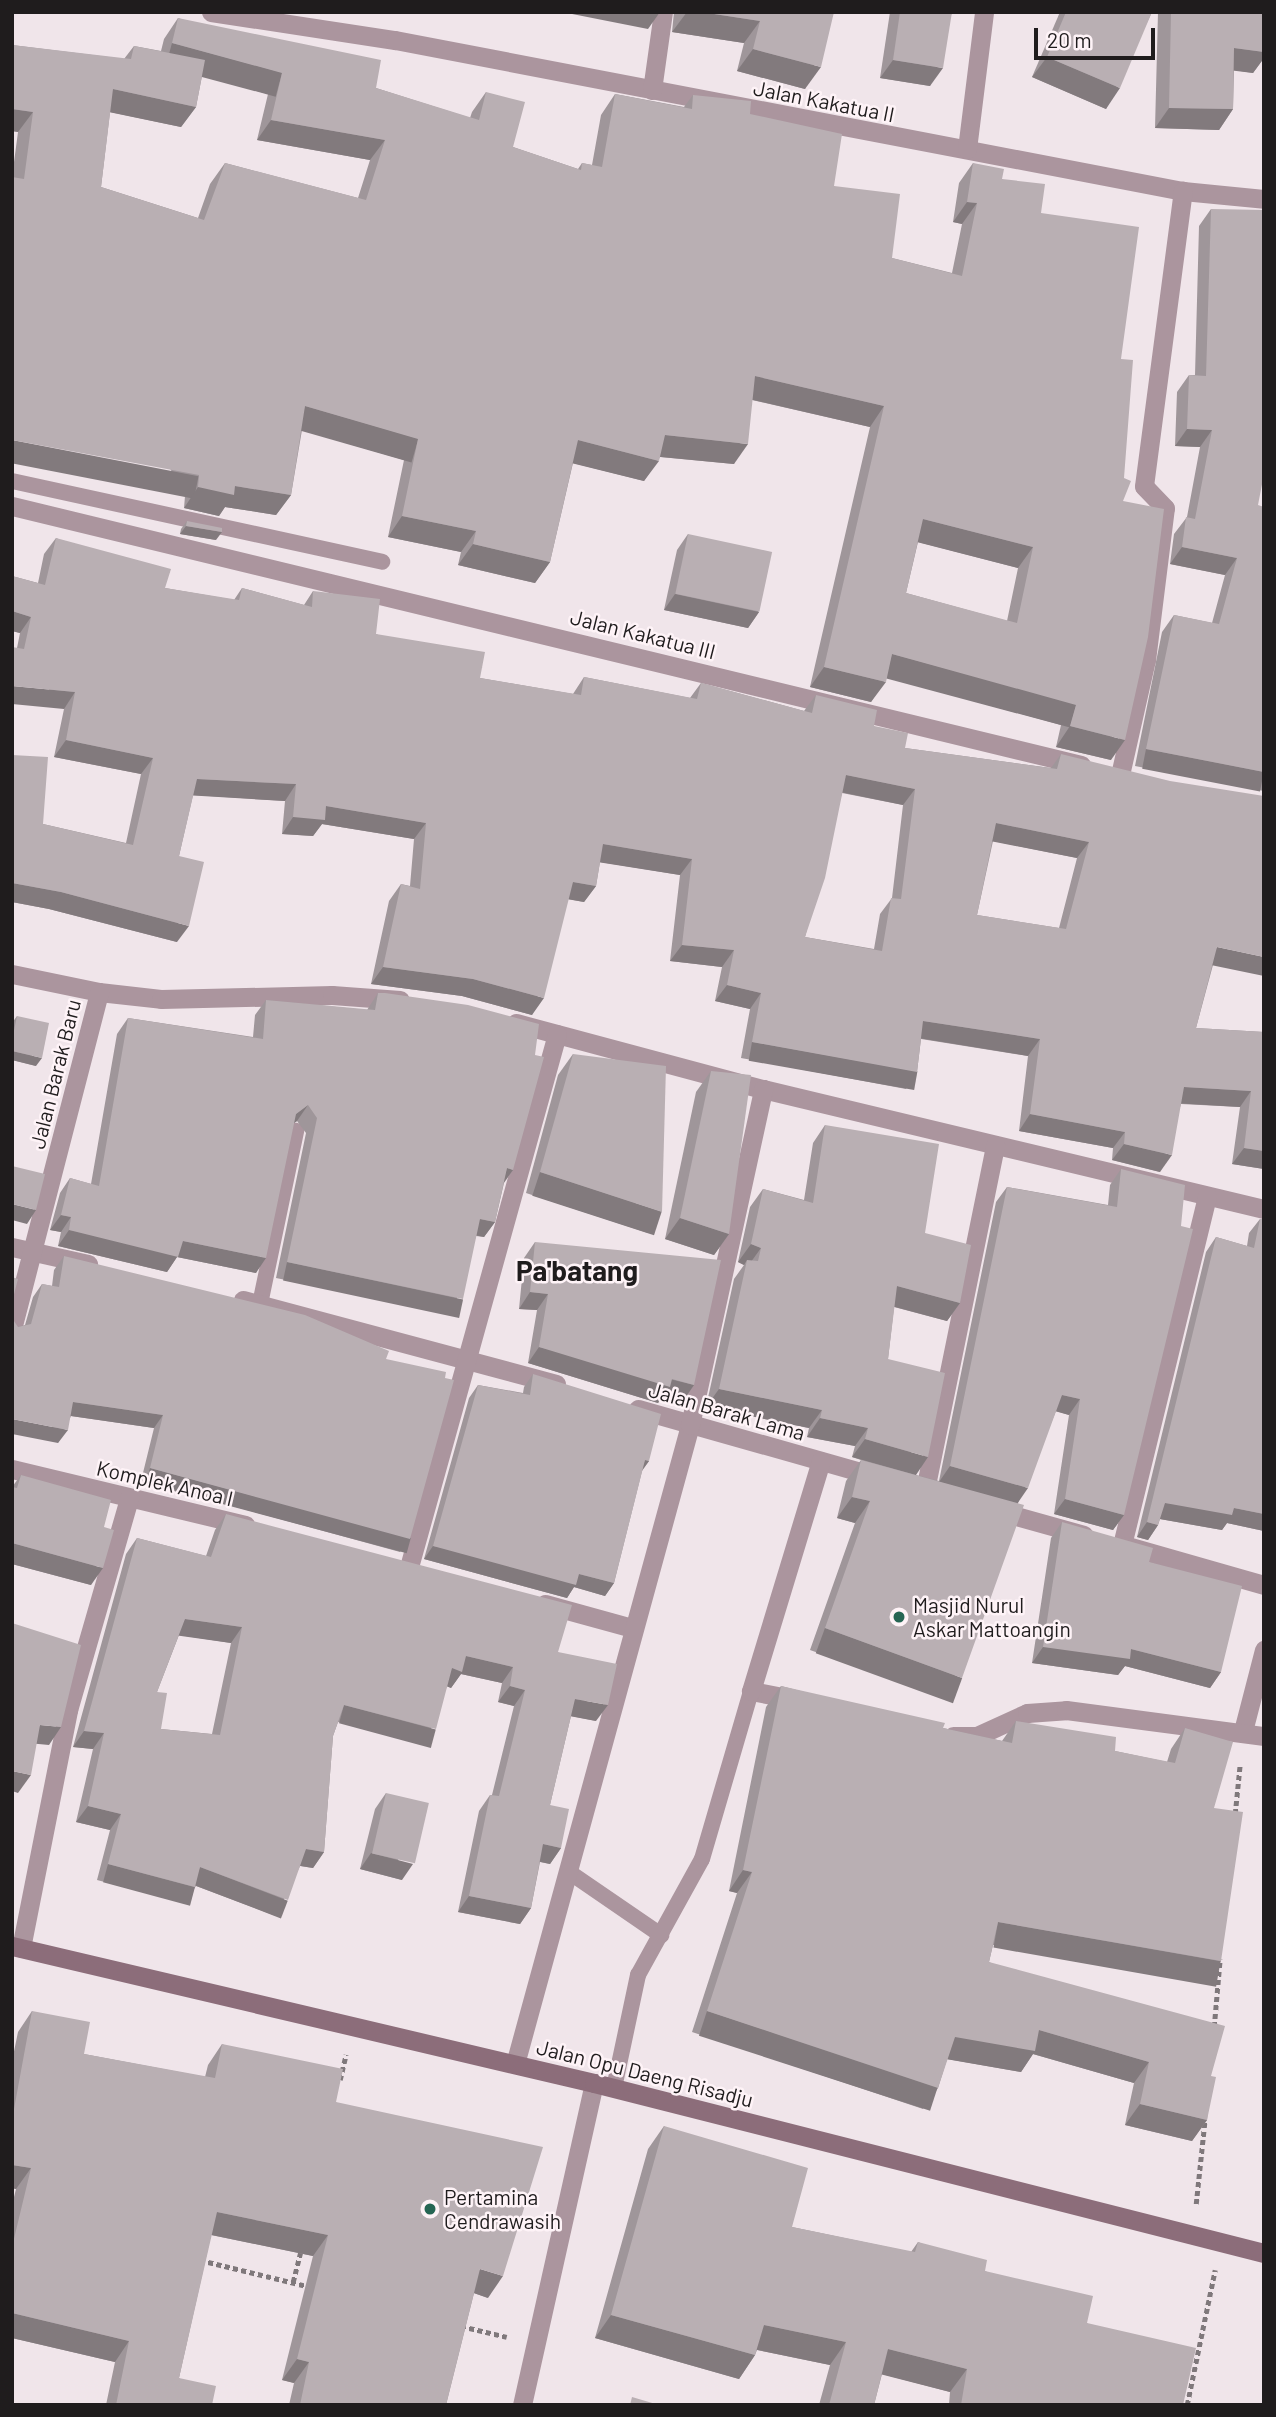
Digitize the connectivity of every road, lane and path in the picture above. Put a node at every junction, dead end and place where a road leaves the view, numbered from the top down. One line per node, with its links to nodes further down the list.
1 (211, 12): 4 (street, Jalan Kakatua II)
2 (663, 12): 4 (street)
3 (984, 12): 5 (street)
4 (652, 90): 5 (street, Jalan Kakatua II)
5 (967, 149): 6 (street, Jalan Kakatua II)
6 (1183, 191): 7 (street, Jalan Kakatua II); 11 (street)
7 (1264, 199)
8 (12, 481): 10 (lane)
9 (12, 506): 11 (street, Jalan Kakatua III)
10 (382, 562)
11 (1120, 775): 12 (street, Jalan Kakatua III)
12 (1140, 780)
13 (12, 974): 14 (street)
14 (99, 992): 15 (street); 24 (street, Jalan Barak Baru)
15 (424, 1003)
16 (497, 1018): 17 (street)
17 (557, 1034): 18 (street); 29 (street)
18 (763, 1089): 20 (street); 32 (street)
19 (296, 1131): 27 (lane)
20 (995, 1145): 21 (street); 33 (street, Jalan Barak Lama)
21 (1207, 1196): 22 (street); 38 (street)
22 (1264, 1209)
23 (12, 1247): 24 (street)
24 (35, 1252): 25 (street); 28 (street, Jalan Barak Baru)
25 (114, 1270)
26 (220, 1295): 27 (street)
27 (260, 1304): 29 (street)
28 (12, 1329)
29 (468, 1357): 30 (street); 40 (street)
30 (572, 1389)
31 (612, 1401): 32 (street, Jalan Barak Lama)
32 (690, 1425): 33 (street, Jalan Barak Lama); 44 (street)
33 (821, 1461): 46 (street)
34 (12, 1469): 35 (street, Komplek Anoa I)
35 (129, 1498): 37 (street, Komplek Anoa I); 54 (street)
36 (978, 1505): 38 (street)
37 (265, 1530)
38 (1122, 1545): 42 (street)
39 (383, 1560): 40 (street)
40 (409, 1567): 41 (street)
41 (435, 1574)
42 (1264, 1585)
43 (527, 1600): 44 (street)
44 (632, 1628): 52 (street)
45 (1264, 1650): 48 (street)
46 (751, 1691): 47 (street); 53 (lane)
47 (813, 1703)
48 (1243, 1731): 49 (street); 50 (street); 51 (path)
49 (937, 1732)
50 (1264, 1736)
51 (1233, 1826)
52 (569, 1872): 53 (lane); 58 (street)
53 (661, 1936): 61 (lane)
54 (17, 1947): 56 (main road, Jalan Opu Daeng Risadju)
55 (1221, 1948): 57 (path)
56 (352, 2029): 58 (main road, Jalan Opu Daeng Risadju); 59 (path)
57 (1213, 2029)
58 (514, 2064): 60 (main road, Jalan Opu Daeng Risadju)
59 (340, 2082)
60 (594, 2083): 61 (main road, Jalan Opu Daeng Risadju); 71 (street)
61 (614, 2088): 63 (main road, Jalan Opu Daeng Risadju)
62 (1205, 2111): 63 (path)
63 (1193, 2233): 65 (main road, Jalan Opu Daeng Risadju)
64 (302, 2242): 68 (path)
65 (1221, 2242): 66 (main road, Jalan Opu Daeng Risadju); 73 (path)
66 (1264, 2253)
67 (186, 2256): 68 (path)
68 (293, 2282): 69 (path)
69 (320, 2289)
70 (454, 2324): 71 (path)
71 (535, 2344): 72 (street)
72 (522, 2405)
73 (1187, 2405)

